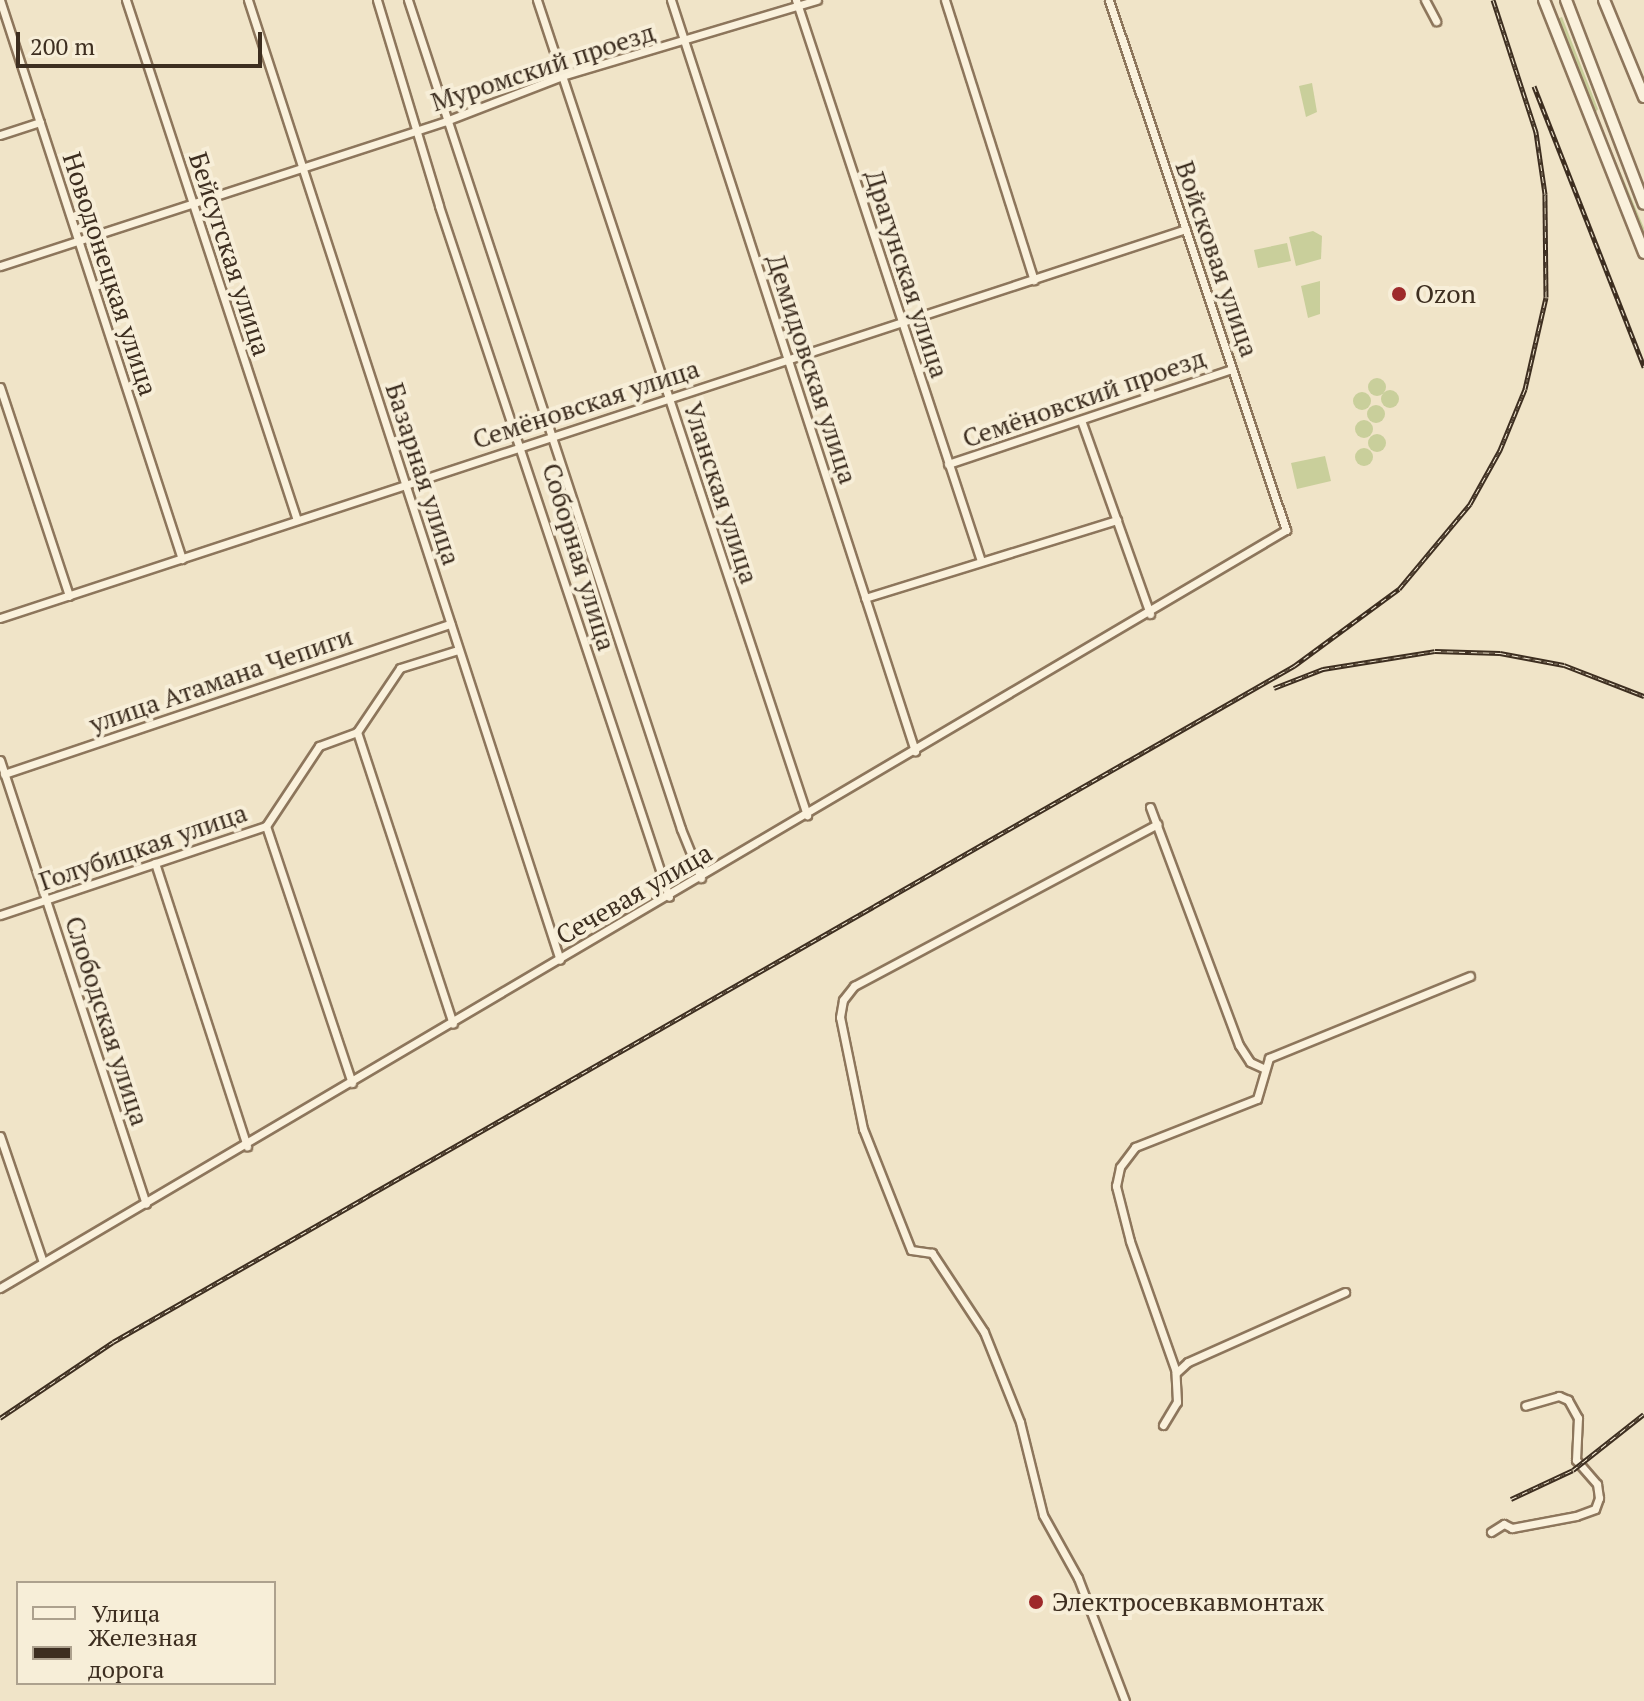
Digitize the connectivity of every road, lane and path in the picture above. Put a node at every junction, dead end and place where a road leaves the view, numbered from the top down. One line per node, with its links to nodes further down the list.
1 (126, 0): 25 (street, Бейсугская улица)
2 (248, 0): 24 (street, Базарная улица)
3 (377, 0): 22 (street, Соборная улица)
4 (408, 0): 20 (street)
5 (537, 0): 18 (street, Уланская улица)
6 (671, 0): 17 (street, Демидовская улица)
7 (817, 0): 14 (street, Муромский проезд)
8 (945, 0): 31 (street)
9 (1109, 0): 27 (street, Войсковая улица)
10 (1425, 0): 16 (street)
11 (1545, 0): 29 (main road)
12 (1566, 0): 26 (main road)
13 (1604, 0): 19 (main road)
14 (797, 3): 17 (street, Муромский проезд); 32 (street, Драгунская улица)
15 (1, 6): 21 (street, Новодонецкая улица)
16 (1436, 21)
17 (684, 42): 18 (street, Муромский проезд); 33 (street, Демидовская улица)
18 (562, 76): 20 (street, Муромский проезд); 36 (street, Уланская улица)
19 (1644, 97)
20 (446, 121): 22 (street, Муромский проезд); 38 (street)
21 (40, 122): 23 (street); 28 (street, Новодонецкая улица)
22 (419, 129): 24 (street, Муромский проезд); 39 (street, Соборная улица)
23 (0, 135)
24 (301, 165): 25 (street, Муромский проезд); 41 (street, Базарная улица)
25 (192, 202): 28 (street, Муромский проезд); 42 (street, Бейсугская улица)
26 (1644, 204)
27 (1186, 229): 31 (street, Семёновская улица); 34 (street, Войсковая улица)
28 (79, 240): 30 (street, Муромский проезд); 45 (street, Новодонецкая улица)
29 (1644, 253)
30 (0, 266)
31 (1034, 280): 32 (street, Семёновская улица)
32 (902, 323): 33 (street, Семёновская улица); 40 (street, Драгунская улица)
33 (788, 360): 36 (street, Семёновская улица); 48 (street, Демидовская улица)
34 (1232, 369): 37 (street, Семёновский проезд); 44 (street, Войсковая улица)
35 (0, 387): 47 (street)
36 (668, 398): 38 (street, Семёновская улица); 58 (street, Уланская улица)
37 (1081, 420): 40 (street, Семёновский проезд); 43 (street)
38 (551, 438): 39 (street, Семёновская улица); 62 (street)
39 (523, 446): 41 (street, Семёновская улица); 63 (street, Соборная улица)
40 (948, 464): 46 (street, Драгунская улица)
41 (405, 483): 42 (street, Семёновская улица); 51 (street, Базарная улица)
42 (297, 520): 45 (street, Семёновская улица)
43 (1117, 520): 46 (street); 49 (street)
44 (1286, 530): 49 (street, Сечевая улица)
45 (182, 559): 47 (street, Семёновская улица)
46 (981, 561): 48 (street)
47 (69, 596): 50 (street, Семёновская улица)
48 (865, 598): 54 (street, Демидовская улица)
49 (1150, 614): 54 (street, Сечевая улица)
50 (0, 618)
51 (451, 624): 52 (street, Базарная улица); 56 (street, улица Атамана Чепиги)
52 (458, 650): 53 (street); 66 (street, Базарная улица)
53 (357, 732): 60 (street, Голубицкая улица); 68 (street)
54 (915, 751): 58 (street, Сечевая улица)
55 (0, 760): 56 (street, Слободская улица)
56 (4, 774): 64 (street, Слободская улица)
57 (1150, 807): 59 (street)
58 (807, 815): 62 (street, Сечевая улица)
59 (1157, 824): 69 (street); 81 (street)
60 (266, 826): 61 (street, Голубицкая улица); 70 (street)
61 (155, 863): 64 (street, Голубицкая улица); 72 (street)
62 (701, 878): 63 (street, Сечевая улица)
63 (669, 897): 66 (street, Сечевая улица)
64 (46, 901): 65 (street, Голубицкая улица); 73 (street, Слободская улица)
65 (0, 915)
66 (560, 960): 68 (street, Сечевая улица)
67 (1470, 976): 69 (street)
68 (453, 1024): 70 (street, Сечевая улица)
69 (1263, 1068): 77 (street)
70 (352, 1083): 72 (street, Сечевая улица)
71 (0, 1136): 74 (street)
72 (247, 1146): 73 (street, Сечевая улица)
73 (146, 1204): 74 (street, Сечевая улица)
74 (43, 1262): 75 (street, Сечевая улица)
75 (0, 1288)
76 (1345, 1292): 77 (street)
77 (1176, 1373): 79 (street)
78 (1525, 1406): 80 (street)
79 (1163, 1425)
80 (1491, 1532)
81 (1125, 1701)

